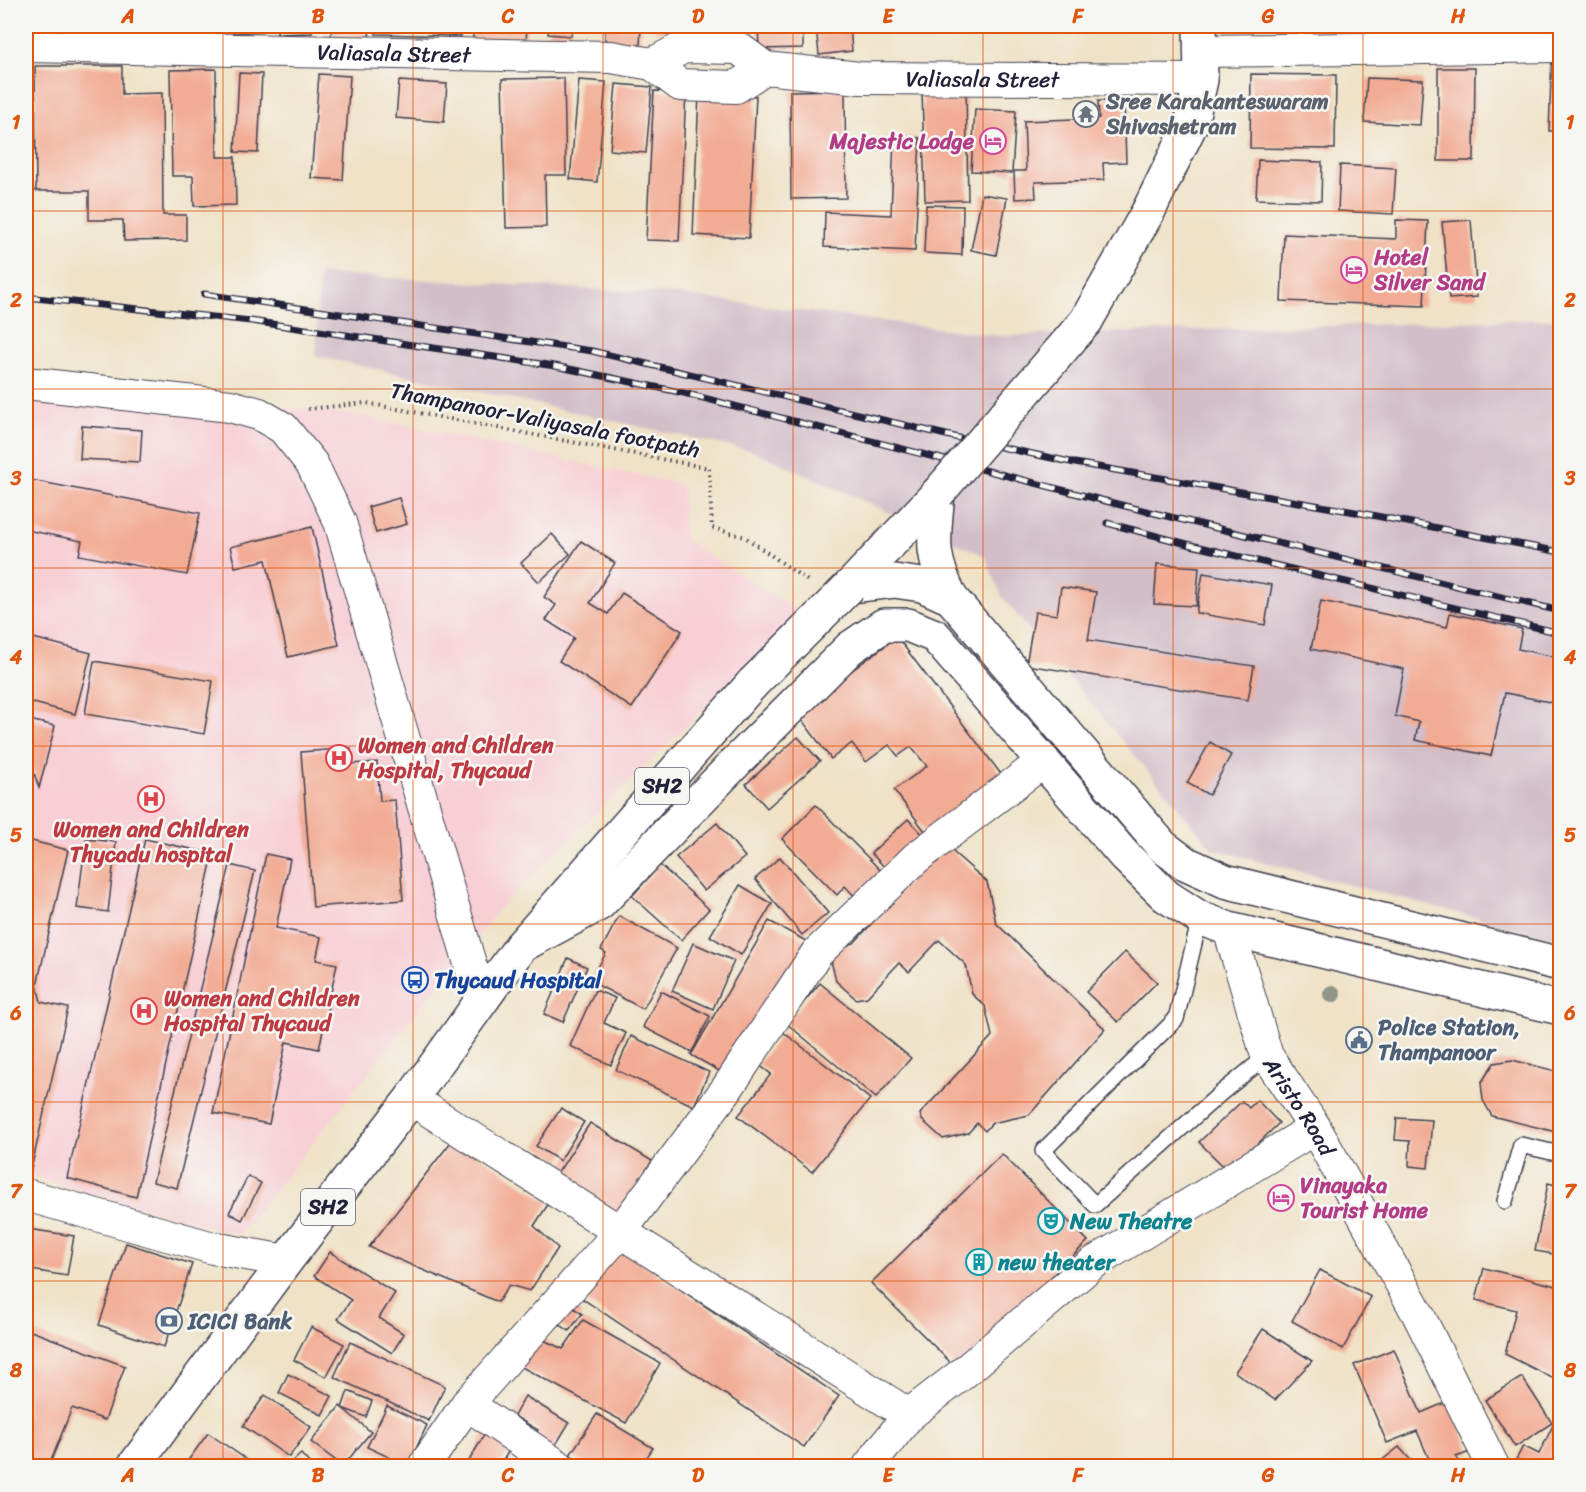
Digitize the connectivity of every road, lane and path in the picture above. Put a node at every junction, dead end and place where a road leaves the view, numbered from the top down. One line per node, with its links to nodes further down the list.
1 (739, 37): 5 (street); 6 (street)
2 (26, 46): 5 (street, Valiasala Street)
3 (1560, 46): 4 (street, Valiasala Street)
4 (1200, 52): 6 (street, Valiasala Street); 9 (main road, bridge)
5 (652, 64): 6 (street)
6 (765, 68)
7 (26, 382): 8 (street)
8 (259, 414): 10 (path, Thampanoor-Valiyasala footpath); 16 (street)
9 (938, 493): 10 (main road, SH2); 11 (main road)
10 (843, 593): 11 (main road); 14 (main road, SH2, bridge)
11 (951, 598): 15 (main road)
12 (1044, 760): 13 (main road); 14 (main road); 24 (street)
13 (1215, 923): 17 (main road); 18 (street, Aristo Road); 18 (lane)
14 (521, 946): 16 (main road, SH2)
15 (1560, 964)
16 (481, 1001): 19 (main road, SH2)
17 (1560, 1008)
18 (1267, 1056): 20 (street, Aristo Road)
19 (411, 1099): 24 (street); 25 (main road, SH2)
20 (1315, 1128): 27 (street); 32 (street, Aristo Road)
21 (1560, 1154): 23 (lane)
22 (26, 1196): 25 (street)
23 (1505, 1201)
24 (620, 1232): 26 (street); 27 (street)
25 (286, 1261): 28 (main road, SH2)
26 (467, 1404): 29 (street); 30 (street)
27 (909, 1415): 31 (street)
28 (134, 1467)
29 (424, 1467)
30 (558, 1467)
31 (869, 1467)
32 (1493, 1467)

